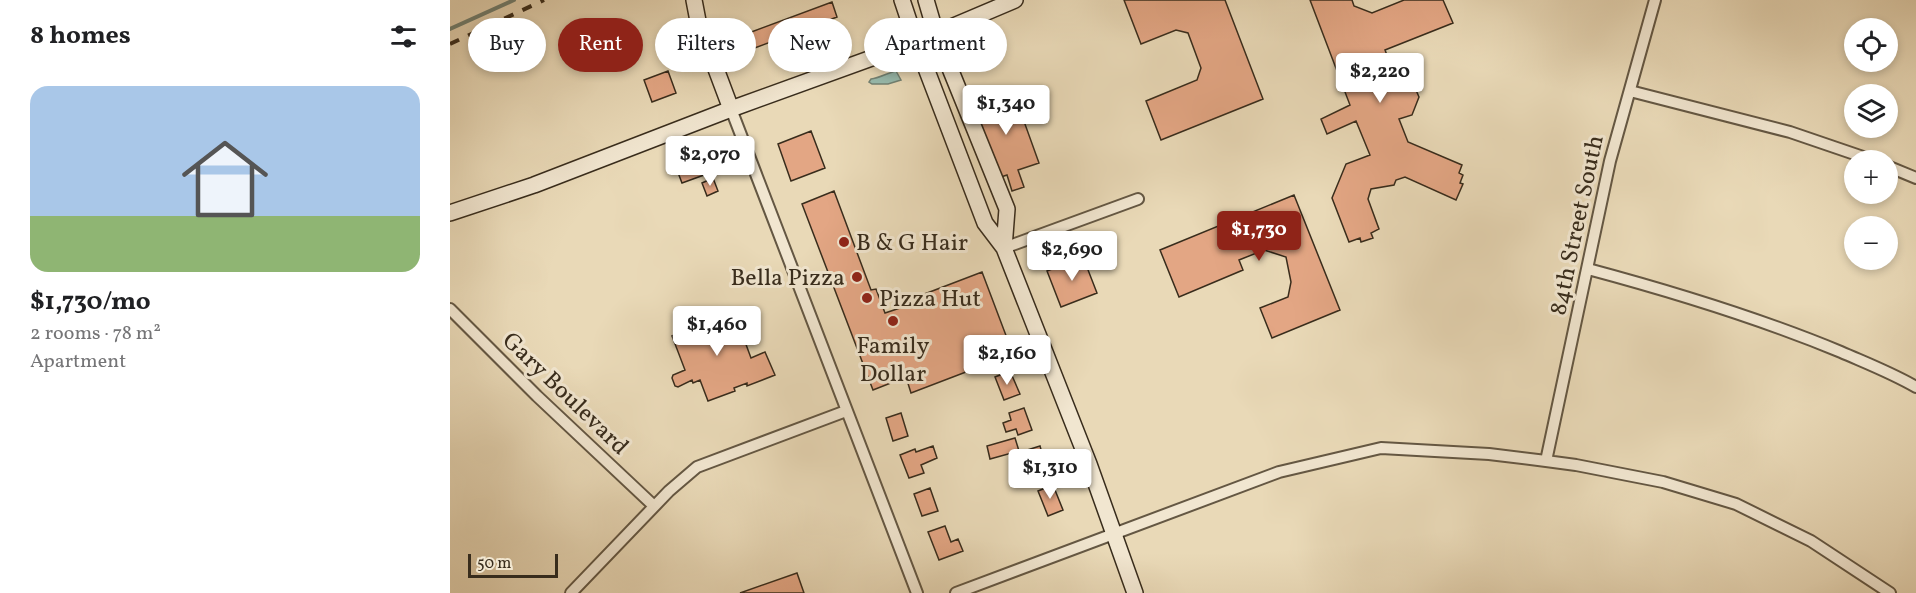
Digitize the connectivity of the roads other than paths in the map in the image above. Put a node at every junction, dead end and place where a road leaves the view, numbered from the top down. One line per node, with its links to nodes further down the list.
1 (686, 0): 7 (street)
2 (694, 0): 8 (street)
3 (902, 0): 9 (street)
4 (926, 0): 10 (street)
5 (1015, 0): 11 (street)
6 (1655, 0): 16 (street, 84th Street South)
7 (696, 18)
8 (697, 18)
9 (908, 18)
10 (931, 18)
11 (973, 18)
12 (864, 61): 17 (street)
13 (717, 72): 17 (street)
14 (927, 72): 23 (street)
15 (951, 72): 23 (street)
16 (1629, 91): 18 (street); 24 (street, 84th Street South)
17 (731, 109): 22 (street); 27 (street)
18 (1844, 150)
19 (1898, 171): 20 (street)
20 (1916, 178)
21 (1138, 199): 23 (street)
22 (450, 213)
23 (1005, 248): 30 (street)
24 (1588, 269): 26 (street); 28 (street, 84th Street South)
25 (450, 309): 29 (street, Gary Boulevard)
26 (1916, 387)
27 (846, 411): 29 (street); 32 (street)
28 (1546, 461): 30 (street); 35 (street)
29 (654, 506): 31 (street)
30 (1113, 534): 33 (street); 34 (street)
31 (571, 593)
32 (917, 593)
33 (956, 593)
34 (1135, 593)
35 (1890, 593)

